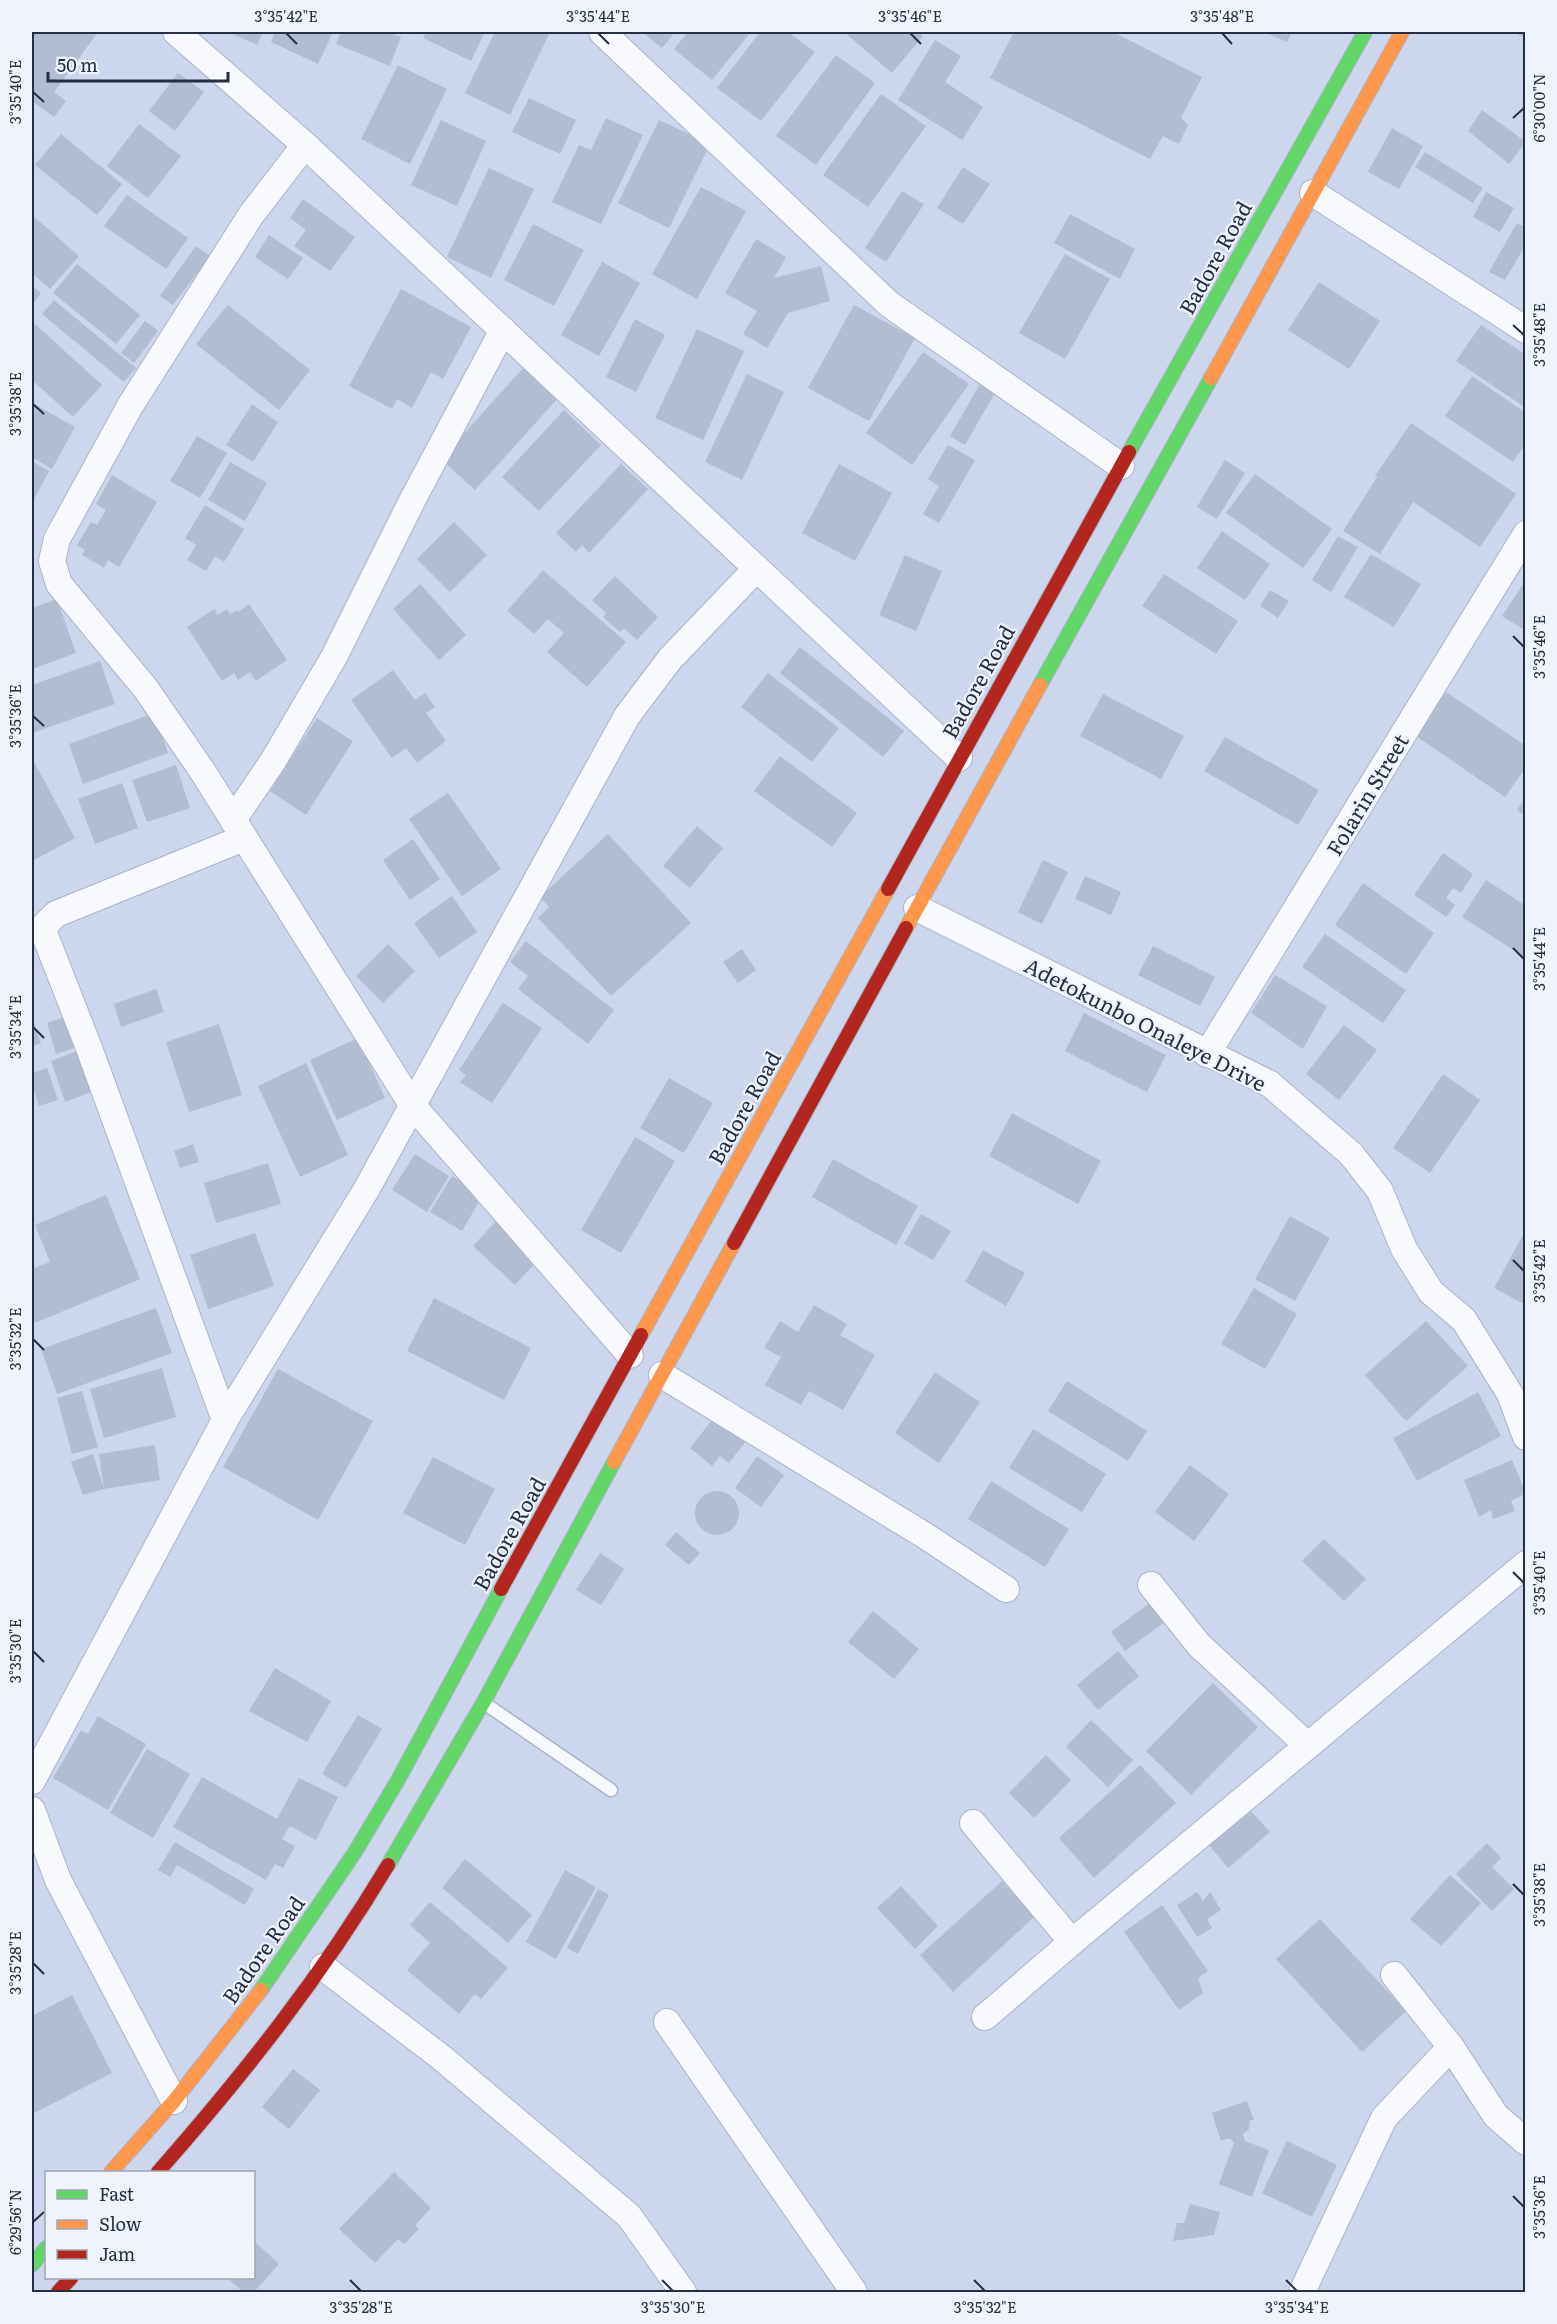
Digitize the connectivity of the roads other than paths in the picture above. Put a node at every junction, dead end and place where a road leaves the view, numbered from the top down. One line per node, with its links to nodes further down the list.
1 (176, 32): 5 (street)
2 (602, 32): 9 (street)
3 (1365, 32): 9 (main road, Badore Road)
4 (1402, 32): 6 (main road)
5 (305, 145): 7 (street); 13 (street)
6 (1313, 193): 8 (street); 14 (main road)
7 (503, 330): 11 (street); 13 (street)
8 (1526, 330)
9 (1121, 466): 12 (main road, Badore Road)
10 (1526, 534): 15 (street, Folarin Street)
11 (756, 569): 12 (street); 16 (street)
12 (959, 758): 17 (main road, Badore Road)
13 (239, 829): 16 (street); 19 (street)
14 (917, 908): 15 (street, Adetokunbo Onaleye Drive); 18 (main road)
15 (1207, 1054): 20 (street, Adetokunbo Onaleye Drive)
16 (413, 1106): 17 (street); 19 (street)
17 (630, 1355): 36 (main road, Badore Road)
18 (662, 1375): 23 (street); 24 (main road)
19 (225, 1420): 26 (street)
20 (1526, 1437)
21 (1526, 1564): 25 (street)
22 (1151, 1585): 25 (street)
23 (1006, 1588)
24 (483, 1702): 27 (lane); 31 (main road)
25 (1307, 1745): 30 (street)
26 (32, 1781)
27 (611, 1790)
28 (32, 1810): 36 (street)
29 (974, 1823): 30 (street)
30 (1072, 1942): 33 (street)
31 (323, 1967): 39 (main road); 44 (street)
32 (1394, 1975): 35 (street)
33 (985, 2017)
34 (667, 2022): 45 (street)
35 (1451, 2047): 37 (street); 46 (street)
36 (174, 2101): 38 (main road, Badore Road)
37 (1526, 2142)
38 (112, 2171)
39 (159, 2171)
40 (45, 2249): 41 (main road)
41 (32, 2265)
42 (69, 2279): 43 (main road)
43 (58, 2292)
44 (683, 2292)
45 (854, 2292)
46 (1302, 2292)

